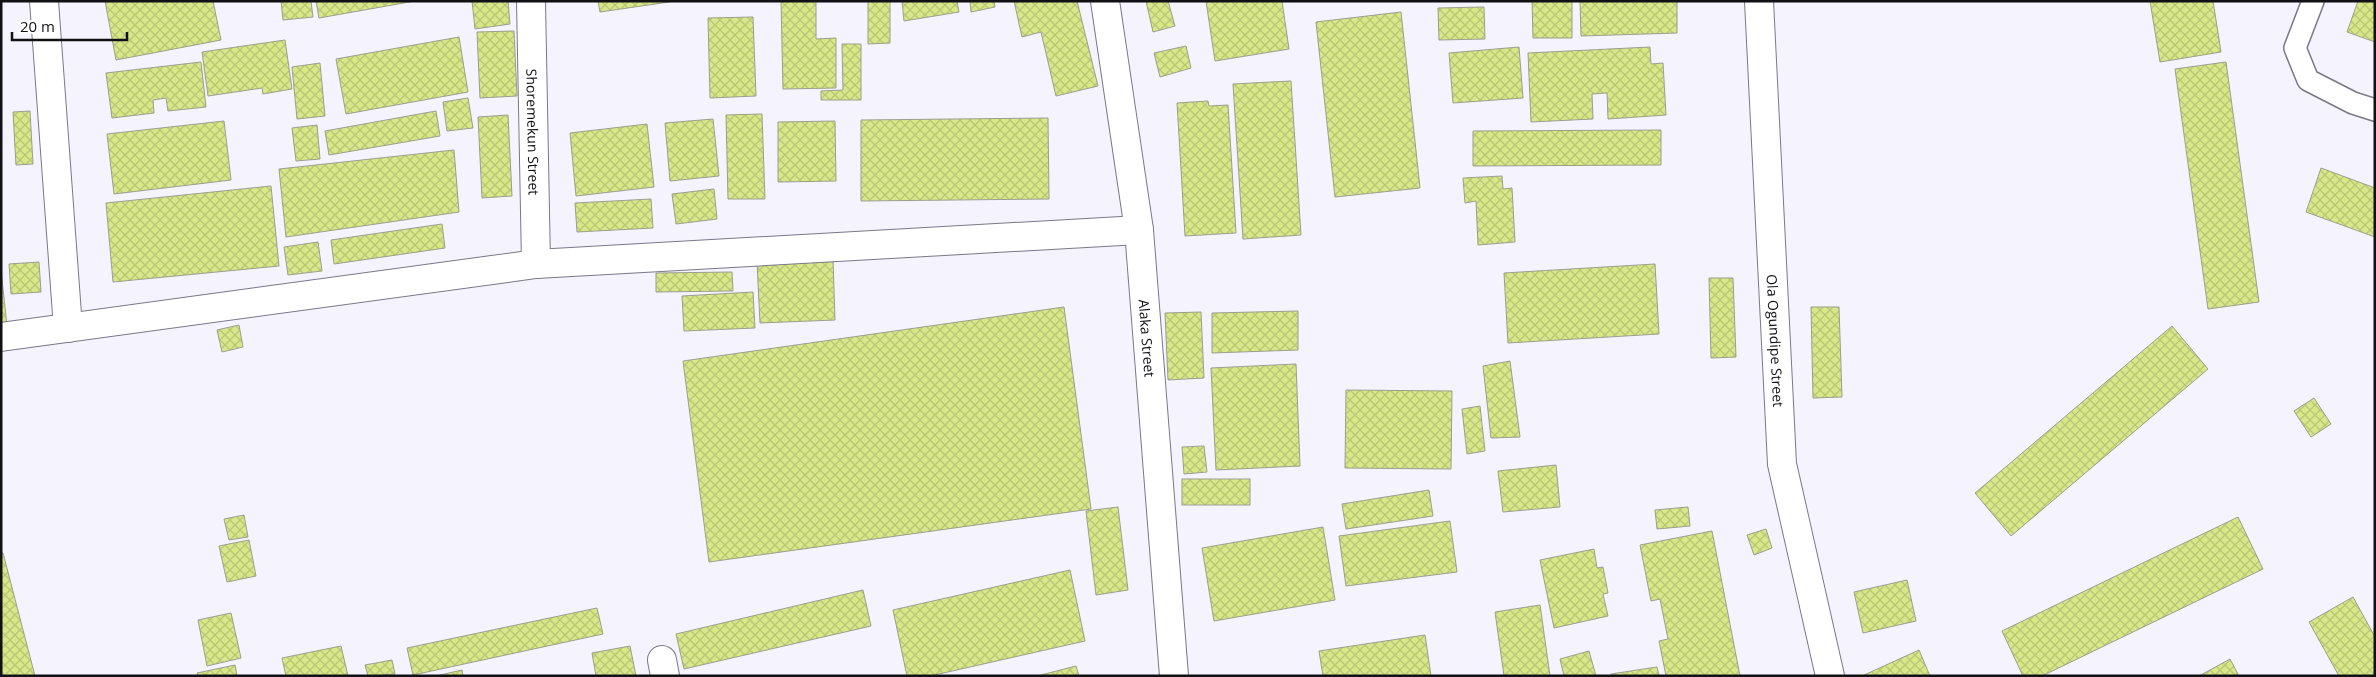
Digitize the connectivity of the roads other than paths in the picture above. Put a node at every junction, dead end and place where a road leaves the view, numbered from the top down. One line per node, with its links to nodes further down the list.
1 (44, 1): 9 (street)
2 (531, 1): 8 (street, Shoremekun Street)
3 (1104, 1): 7 (street, Alaka Street)
4 (1759, 1): 12 (street, Ola Ogundipe Street)
5 (2313, 1): 6 (lane)
6 (2375, 110)
7 (1139, 230): 8 (street); 11 (street, Alaka Street)
8 (536, 264): 9 (street)
9 (68, 328): 10 (street)
10 (1, 337)
11 (1174, 676)
12 (1830, 676)

